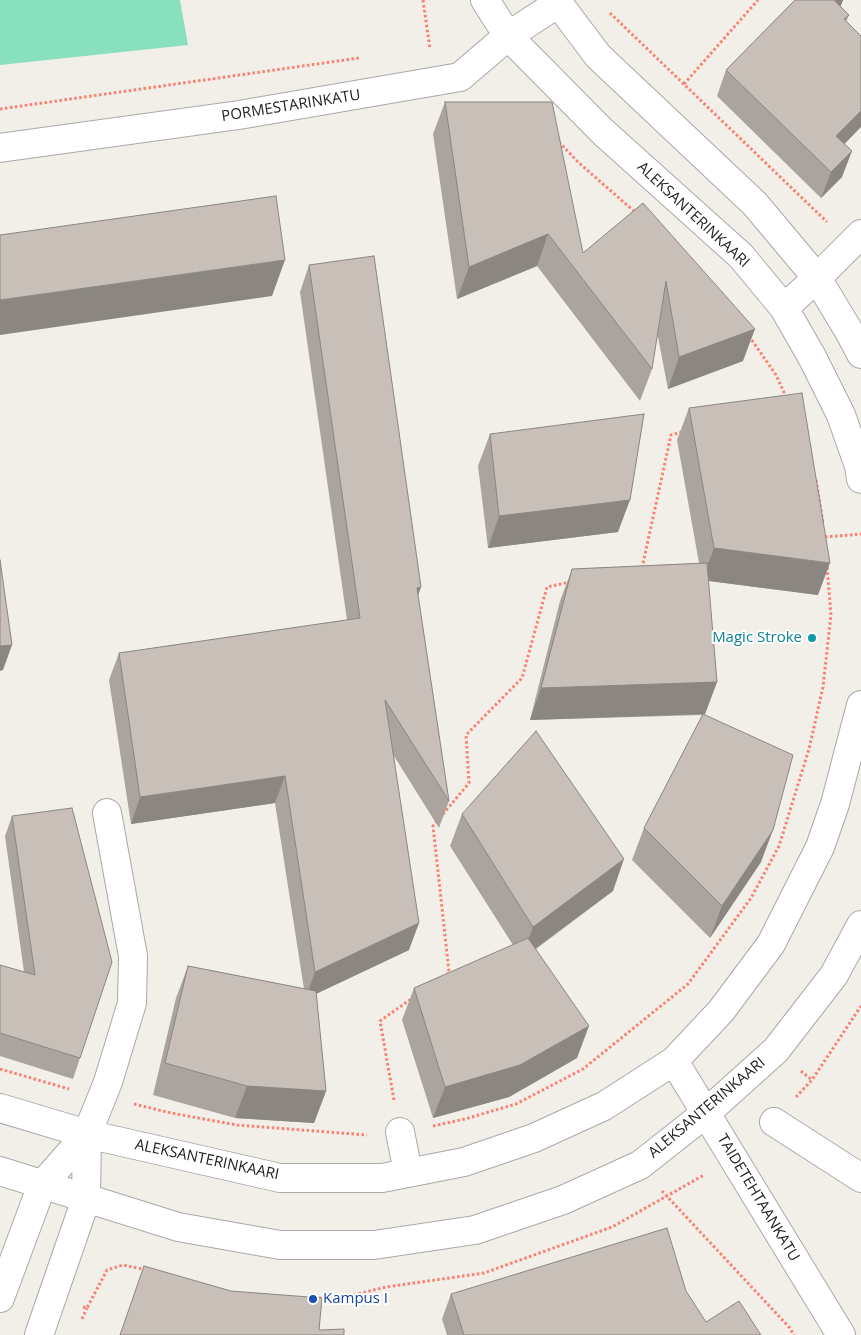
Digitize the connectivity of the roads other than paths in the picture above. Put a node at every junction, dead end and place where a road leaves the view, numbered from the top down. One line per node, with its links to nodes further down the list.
1 (485, 0): 3 (street, ALEKSANTERINKAARI)
2 (556, 2): 3 (street); 6 (street)
3 (508, 36): 4 (street, PORMESTARINKATU); 7 (street, ALEKSANTERINKAARI)
4 (0, 148)
5 (856, 240): 6 (street)
6 (818, 278): 7 (street); 8 (street)
7 (784, 308): 9 (street, ALEKSANTERINKAARI)
8 (861, 354)
9 (861, 479)
10 (861, 706): 13 (street, ALEKSANTERINKAARI)
11 (108, 813): 18 (street)
12 (861, 925): 15 (street, ALEKSANTERINKAARI)
13 (674, 1060): 15 (street, TAIDETEHTAANKATU); 20 (street, ALEKSANTERINKAARI)
14 (0, 1108): 18 (street, ALEKSANTERINKAARI)
15 (706, 1113): 23 (street, ALEKSANTERINKAARI); 26 (street, TAIDETEHTAANKATU)
16 (774, 1122): 21 (street)
17 (400, 1132): 20 (street)
18 (87, 1134): 20 (street, ALEKSANTERINKAARI); 22 (street); 23 (street)
19 (0, 1171): 22 (street, ALEKSANTERINKAARI)
20 (408, 1172)
21 (861, 1178)
22 (42, 1185): 23 (street, ALEKSANTERINKAARI); 24 (street)
23 (86, 1198): 25 (street)
24 (0, 1298)
25 (39, 1335)
26 (842, 1335)

